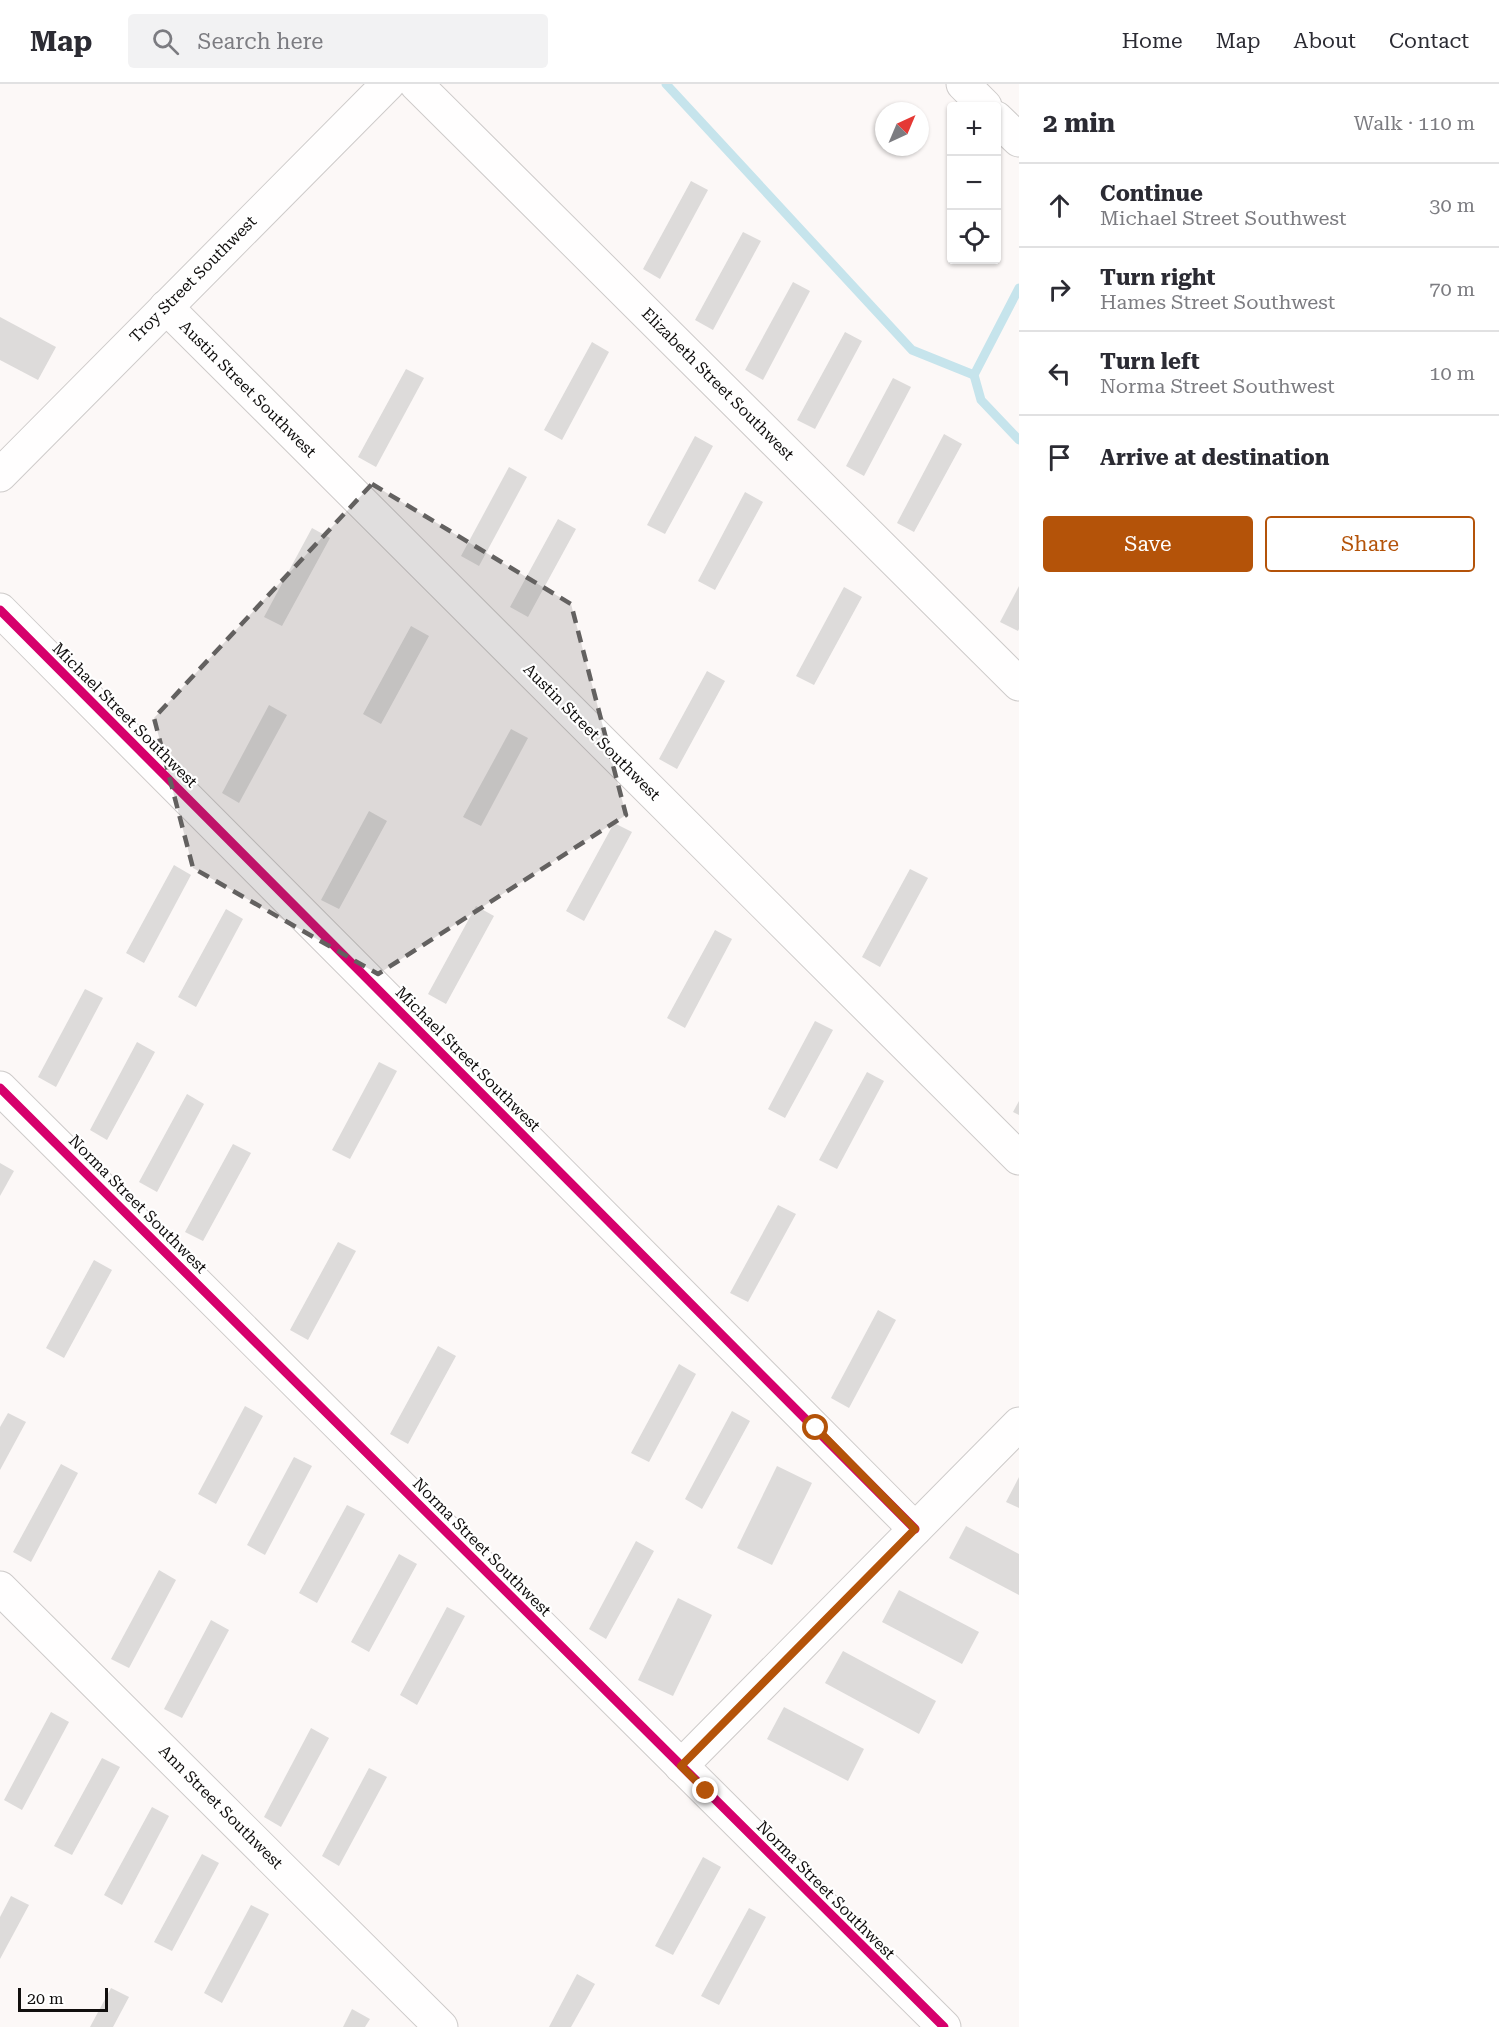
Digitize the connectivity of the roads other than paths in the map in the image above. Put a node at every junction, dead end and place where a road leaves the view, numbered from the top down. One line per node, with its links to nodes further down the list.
1 (388, 84): 7 (street, Troy Street Southwest)
2 (416, 84): 10 (street, Elizabeth Street Southwest)
3 (963, 84): 4 (street)
4 (981, 102)
5 (1001, 123): 6 (street)
6 (1019, 140)
7 (166, 307): 8 (street, Troy Street Southwest); 12 (street, Austin Street Southwest)
8 (0, 475)
9 (0, 610): 14 (street, Michael Street Southwest)
10 (1019, 684)
11 (0, 1088): 16 (street, Norma Street Southwest)
12 (1019, 1158)
13 (1019, 1424): 14 (street)
14 (915, 1529): 16 (street)
15 (0, 1588): 17 (street, Ann Street Southwest)
16 (681, 1766): 18 (street, Norma Street Southwest)
17 (441, 2027)
18 (944, 2027)

